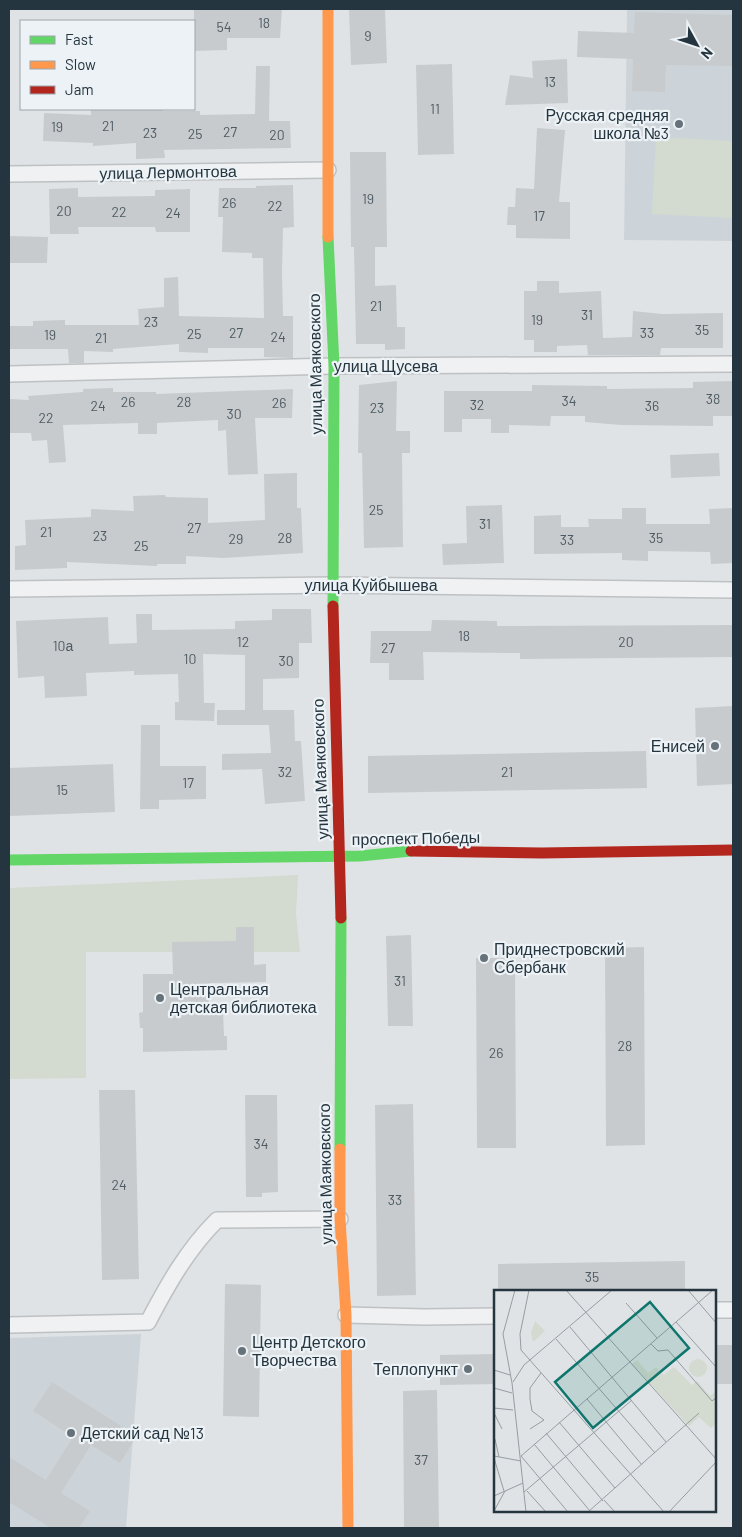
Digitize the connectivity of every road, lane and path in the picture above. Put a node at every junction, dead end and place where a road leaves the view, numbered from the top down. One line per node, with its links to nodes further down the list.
1 (328, 9): 2 (street, улица Маяковского)
2 (328, 170): 3 (street, улица Лермонтова); 5 (street, улица Маяковского)
3 (9, 174)
4 (733, 364): 5 (street, улица Щусева)
5 (334, 366): 6 (street, улица Щусева); 7 (street, улица Маяковского)
6 (9, 374)
7 (332, 585): 8 (street, улица Куйбышева); 9 (street, улица Куйбышева); 11 (street, улица Маяковского)
8 (9, 589)
9 (733, 590)
10 (733, 850): 11 (street, проспект Победы)
11 (338, 856): 12 (street, проспект Победы); 13 (street, улица Маяковского)
12 (9, 860)
13 (340, 1219): 16 (street, улица Маяковского); 18 (street)
14 (717, 1310): 15 (street)
15 (733, 1310)
16 (346, 1314): 17 (street); 19 (street, улица Маяковского)
17 (494, 1316)
18 (9, 1325)
19 (348, 1528)

